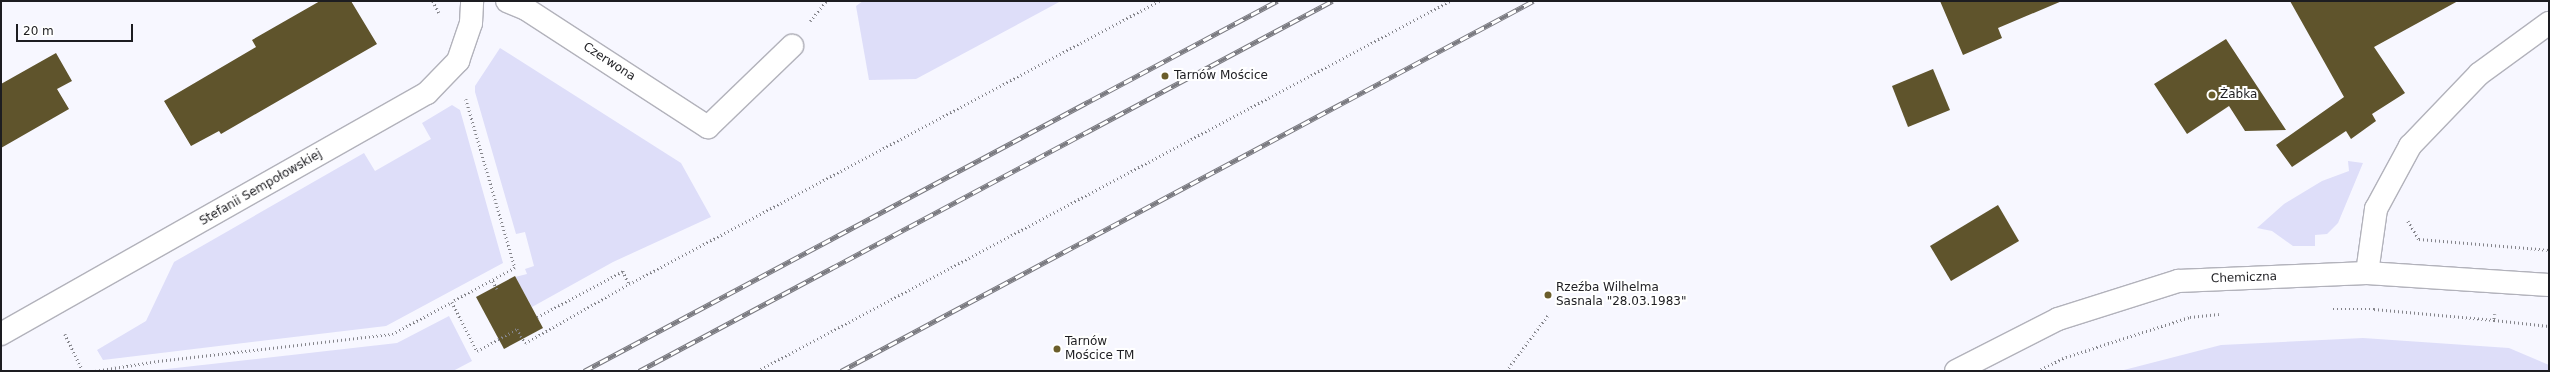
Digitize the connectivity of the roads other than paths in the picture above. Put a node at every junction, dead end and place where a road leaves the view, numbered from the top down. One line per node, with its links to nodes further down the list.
1 (472, 1): 7 (street, Stefanii Sempołowskiej)
2 (507, 1): 4 (street, Czerwona)
3 (2549, 23): 5 (street)
4 (792, 46)
5 (2367, 273): 6 (street, Chemiczna); 8 (street, Chemiczna)
6 (2549, 285)
7 (1, 334)
8 (1956, 371)

